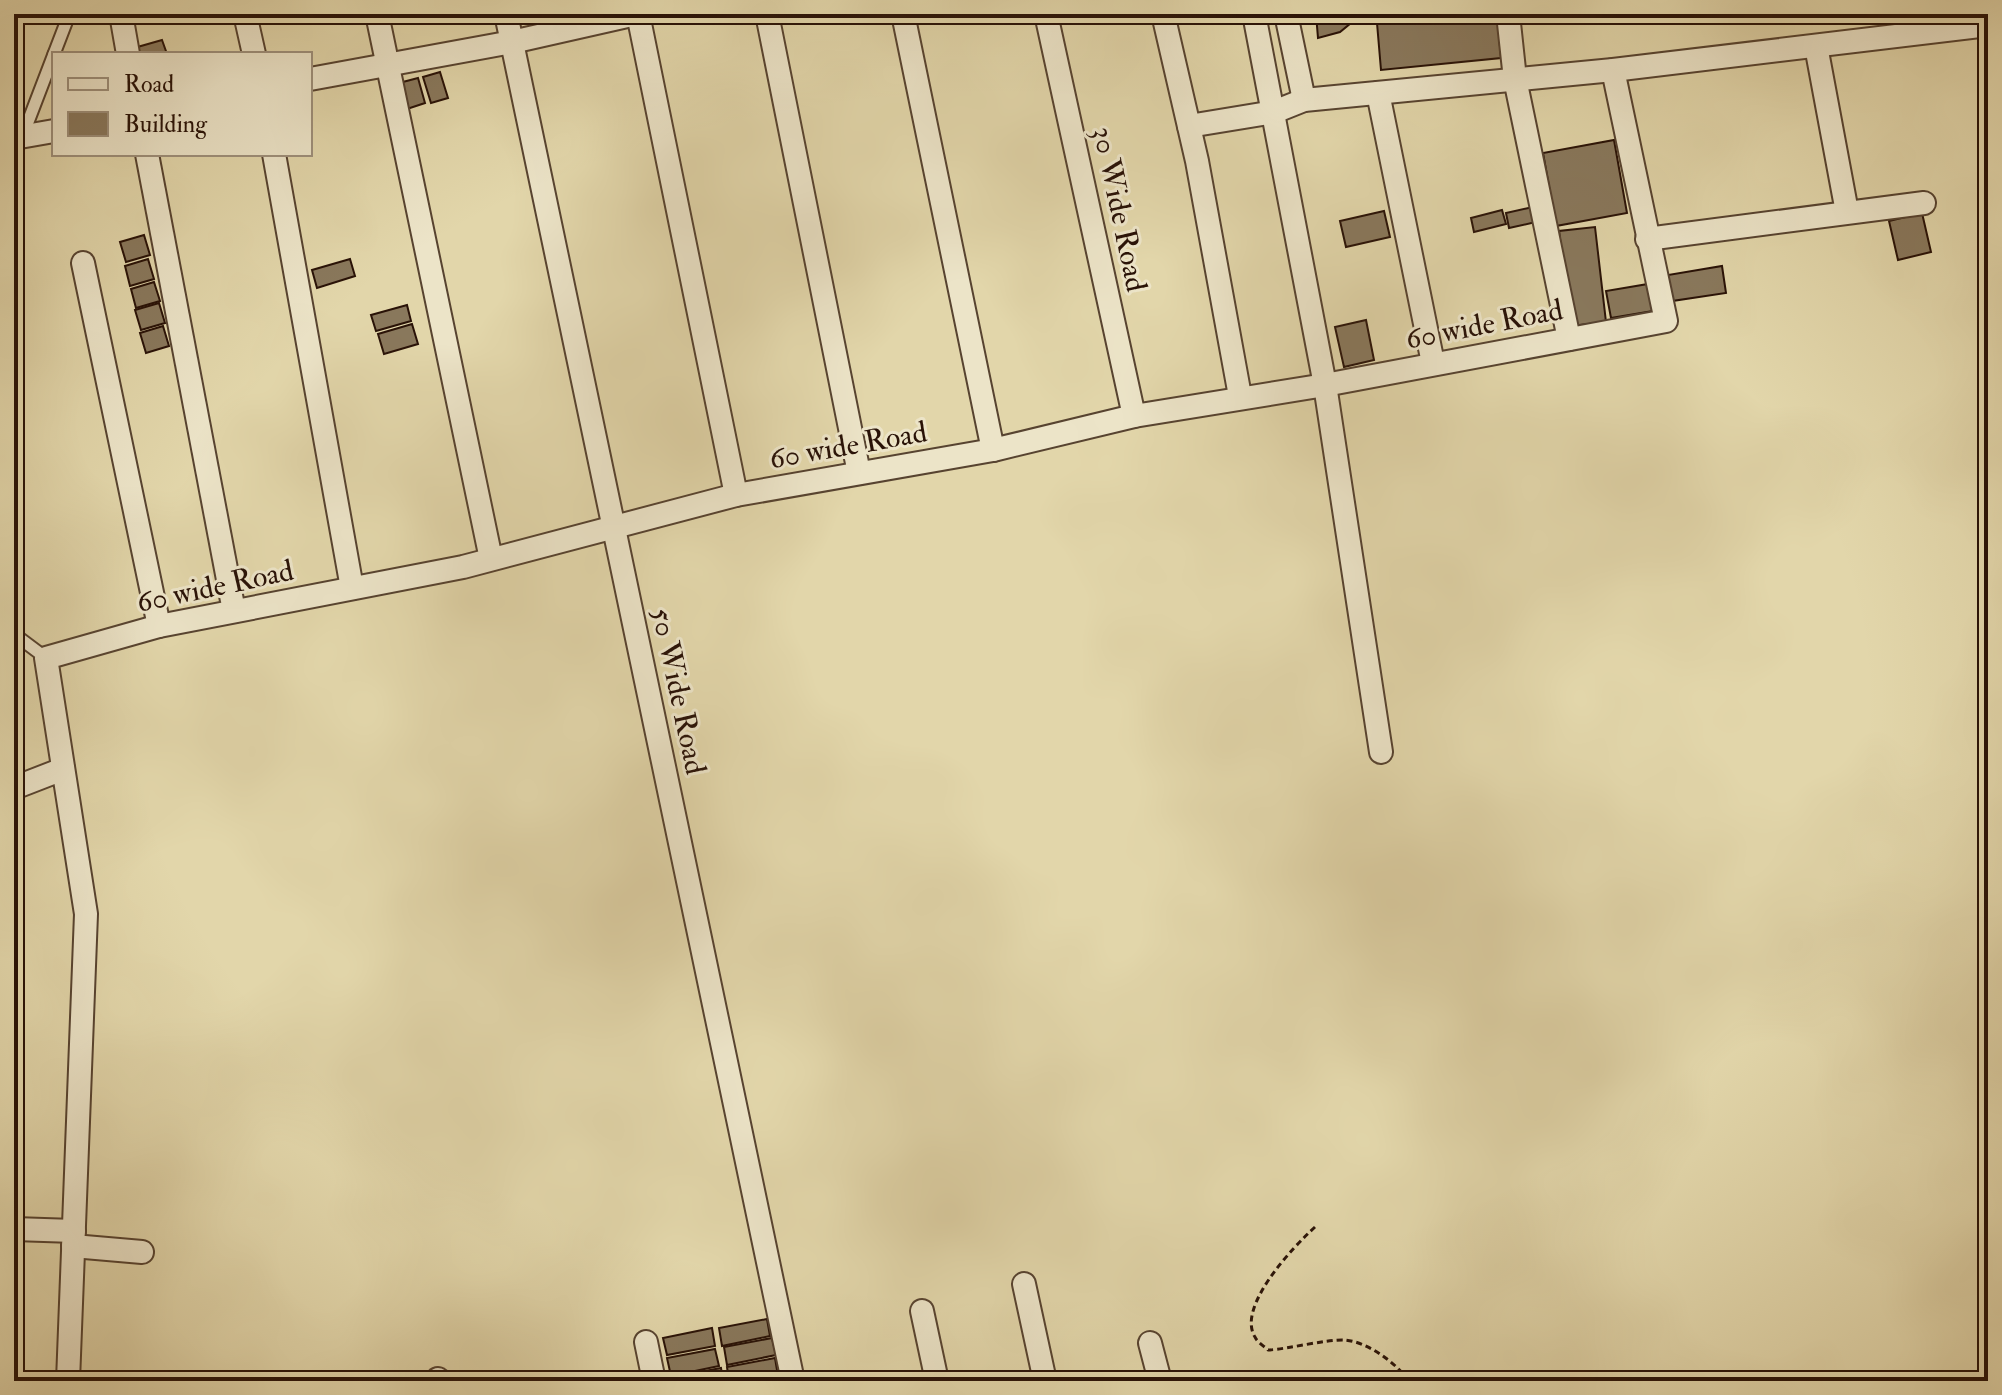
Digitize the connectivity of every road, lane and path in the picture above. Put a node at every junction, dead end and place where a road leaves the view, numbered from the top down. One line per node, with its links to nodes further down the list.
1 (121, 14): 18 (street)
2 (245, 14): 19 (street)
3 (377, 14): 21 (street)
4 (506, 14): 15 (street, 50 Wide Road)
5 (637, 14): 15 (street); 44 (street)
6 (767, 14): 43 (street)
7 (903, 14): 42 (street)
8 (1046, 14): 41 (street, 30 Wide Road)
9 (1163, 14): 28 (street)
10 (1254, 14): 27 (street)
11 (1286, 14): 26 (street)
12 (1508, 14): 24 (street)
13 (69, 15): 17 (lane)
14 (1988, 25): 16 (street)
15 (512, 42): 21 (street); 45 (street, 50 Wide Road)
16 (1816, 46): 22 (street); 34 (street)
17 (55, 52)
18 (128, 52)
19 (254, 52)
20 (52, 59): 30 (lane)
21 (388, 64): 23 (street); 46 (street)
22 (1613, 70): 24 (street); 35 (street)
23 (312, 79)
24 (1515, 79): 25 (street); 37 (street)
25 (1378, 93): 26 (street); 38 (street)
26 (1304, 100): 27 (street)
27 (1274, 112): 28 (street); 39 (street)
28 (1189, 126): 40 (street)
29 (52, 131): 30 (street)
30 (19, 137)
31 (147, 156): 48 (street)
32 (274, 156): 47 (street)
33 (1924, 203): 34 (street)
34 (1847, 212): 35 (street)
35 (1647, 239): 37 (street, 60 wide Road)
36 (83, 263): 49 (street)
37 (1569, 339): 38 (street, 60 wide Road)
38 (1433, 363): 39 (street, 60 wide Road)
39 (1325, 385): 40 (street, 60 wide Road); 52 (street)
40 (1240, 396): 41 (street, 60 wide Road)
41 (1134, 416): 42 (street, 60 wide Road)
42 (993, 450): 43 (street, 60 wide Road)
43 (859, 473): 44 (street, 60 wide Road)
44 (736, 495): 45 (street, 60 wide Road)
45 (614, 526): 46 (street, 60 wide Road); 65 (street, 50 Wide Road)
46 (491, 559): 47 (street, 60 wide Road)
47 (352, 588): 48 (street, 60 wide Road)
48 (234, 611): 49 (street, 60 wide Road)
49 (159, 626): 51 (street, 60 wide Road)
50 (14, 634): 51 (lane)
51 (46, 658): 53 (street)
52 (1381, 752)
53 (63, 769): 54 (street); 57 (street)
54 (14, 788)
55 (1315, 1227): 69 (path)
56 (14, 1229): 57 (street)
57 (74, 1238): 58 (street); 63 (street)
58 (142, 1252)
59 (1024, 1284): 67 (street)
60 (922, 1311): 66 (street)
61 (646, 1342): 64 (street)
62 (1150, 1343): 68 (street)
63 (68, 1381)
64 (654, 1381)
65 (793, 1381)
66 (937, 1381)
67 (1045, 1381)
68 (1160, 1381)
69 (1409, 1381)

